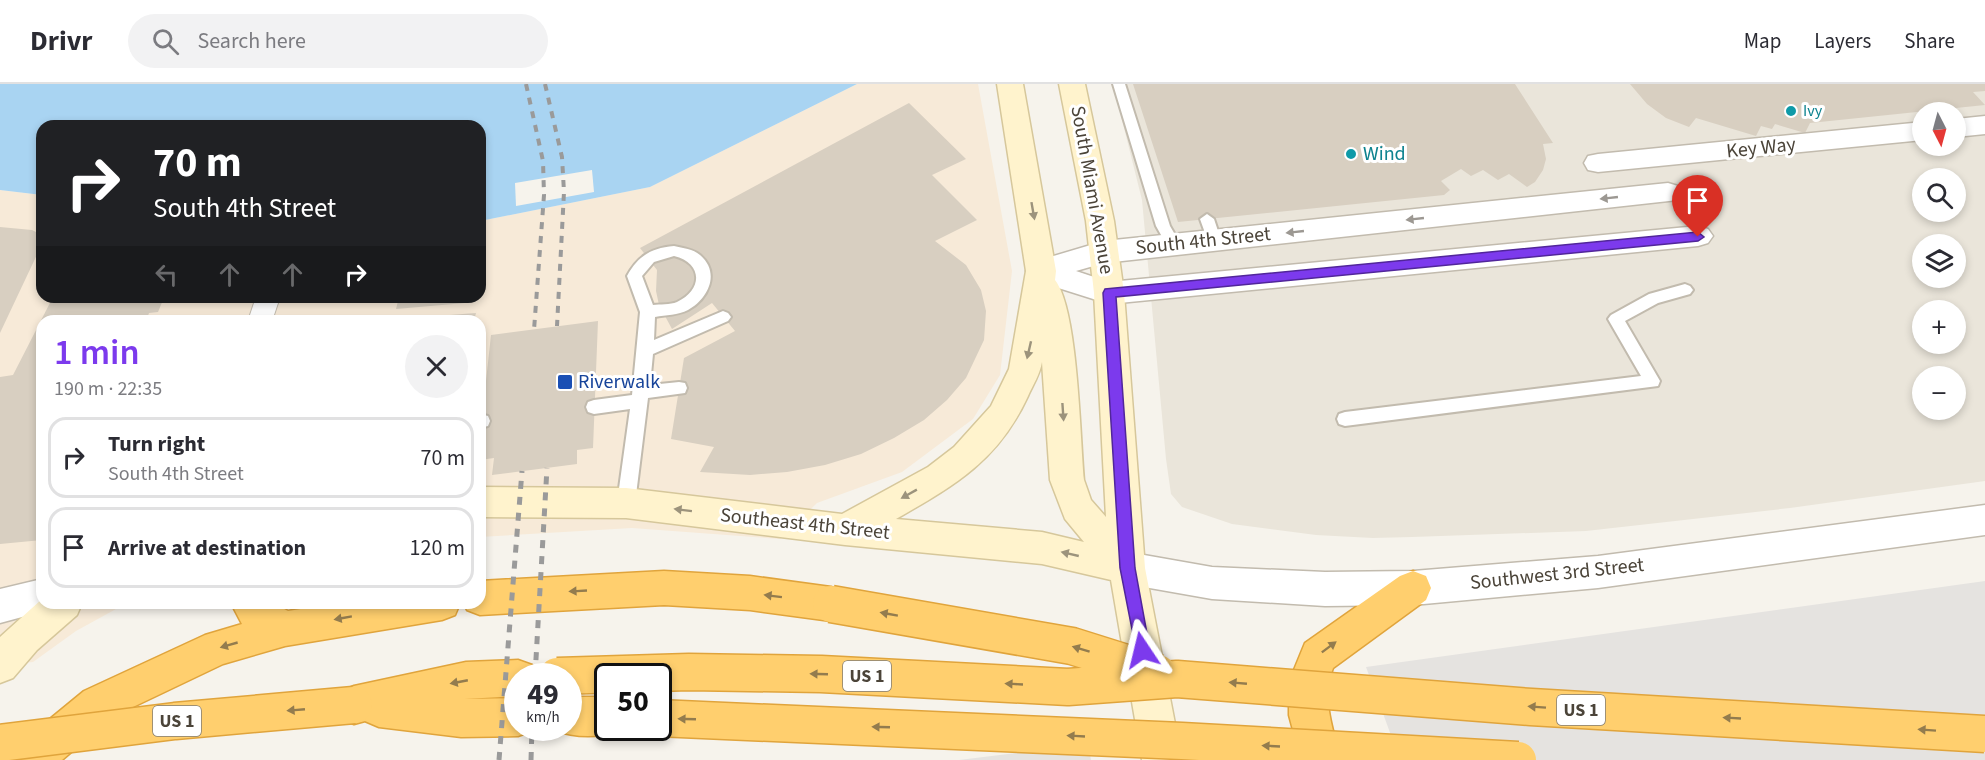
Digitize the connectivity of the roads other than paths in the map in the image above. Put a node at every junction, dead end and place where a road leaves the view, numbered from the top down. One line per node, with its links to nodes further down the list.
1 (1072, 84): 11 (main road, South Miami Avenue)
2 (1119, 84): 10 (lane)
3 (1011, 86): 12 (main road, one-way to 12)
4 (1985, 125): 5 (street)
5 (1966, 127)
6 (1912, 133): 7 (street, Key Way)
7 (1598, 163)
8 (1668, 193): 10 (street, South 4th Street, one-way to 10)
9 (1698, 237): 14 (street)
10 (1174, 245): 11 (street, South 4th Street)
11 (1104, 252): 12 (street, South 4th Street); 14 (main road, South Miami Avenue)
12 (1041, 271): 14 (street); 25 (main road, one-way to 25); 26 (main road, one-way to 26)
13 (1685, 290): 21 (lane)
14 (1109, 293): 26 (main road, South Miami Avenue)
15 (648, 312): 15 (lane); 17 (lane)
16 (723, 316): 17 (lane)
17 (646, 350): 19 (lane)
18 (679, 388): 19 (lane)
19 (640, 396): 20 (lane); 23 (lane)
20 (594, 407)
21 (1345, 419)
22 (486, 502): 23 (main road, Southeast 4th Street)
23 (626, 503): 25 (main road, Southeast 4th Street, one-way to 23)
24 (1985, 520): 27 (street, Southwest 3rd Street)
25 (845, 530): 26 (main road, Southeast 4th Street, one-way to 25)
26 (1127, 568): 27 (street, Southwest 3rd Street); 45 (main road, South Miami Avenue)
27 (1413, 588): 46 (highway, one-way to 27)
28 (36, 597): 30 (street)
29 (486, 598): 38 (highway, one-way to 29, bridge)
30 (0, 606)
31 (57, 609): 35 (main road)
32 (253, 609): 34 (highway)
33 (406, 609): 34 (highway, one-way to 34)
34 (285, 629): 44 (highway, one-way to 44)
35 (0, 665)
36 (582, 675): 38 (highway, US 1, one-way to 36, bridge)
37 (504, 679): 39 (highway, US 1, one-way to 39)
38 (1177, 679): 42 (highway, US 1, one-way to 38, bridge)
39 (354, 705): 40 (highway); 43 (highway, US 1, one-way to 43, bridge)
40 (504, 717)
41 (672, 719): 47 (highway, one-way to 41, bridge)
42 (1985, 734)
43 (0, 743)
44 (31, 760)
45 (1162, 760)
46 (1321, 760)
47 (1518, 760)

